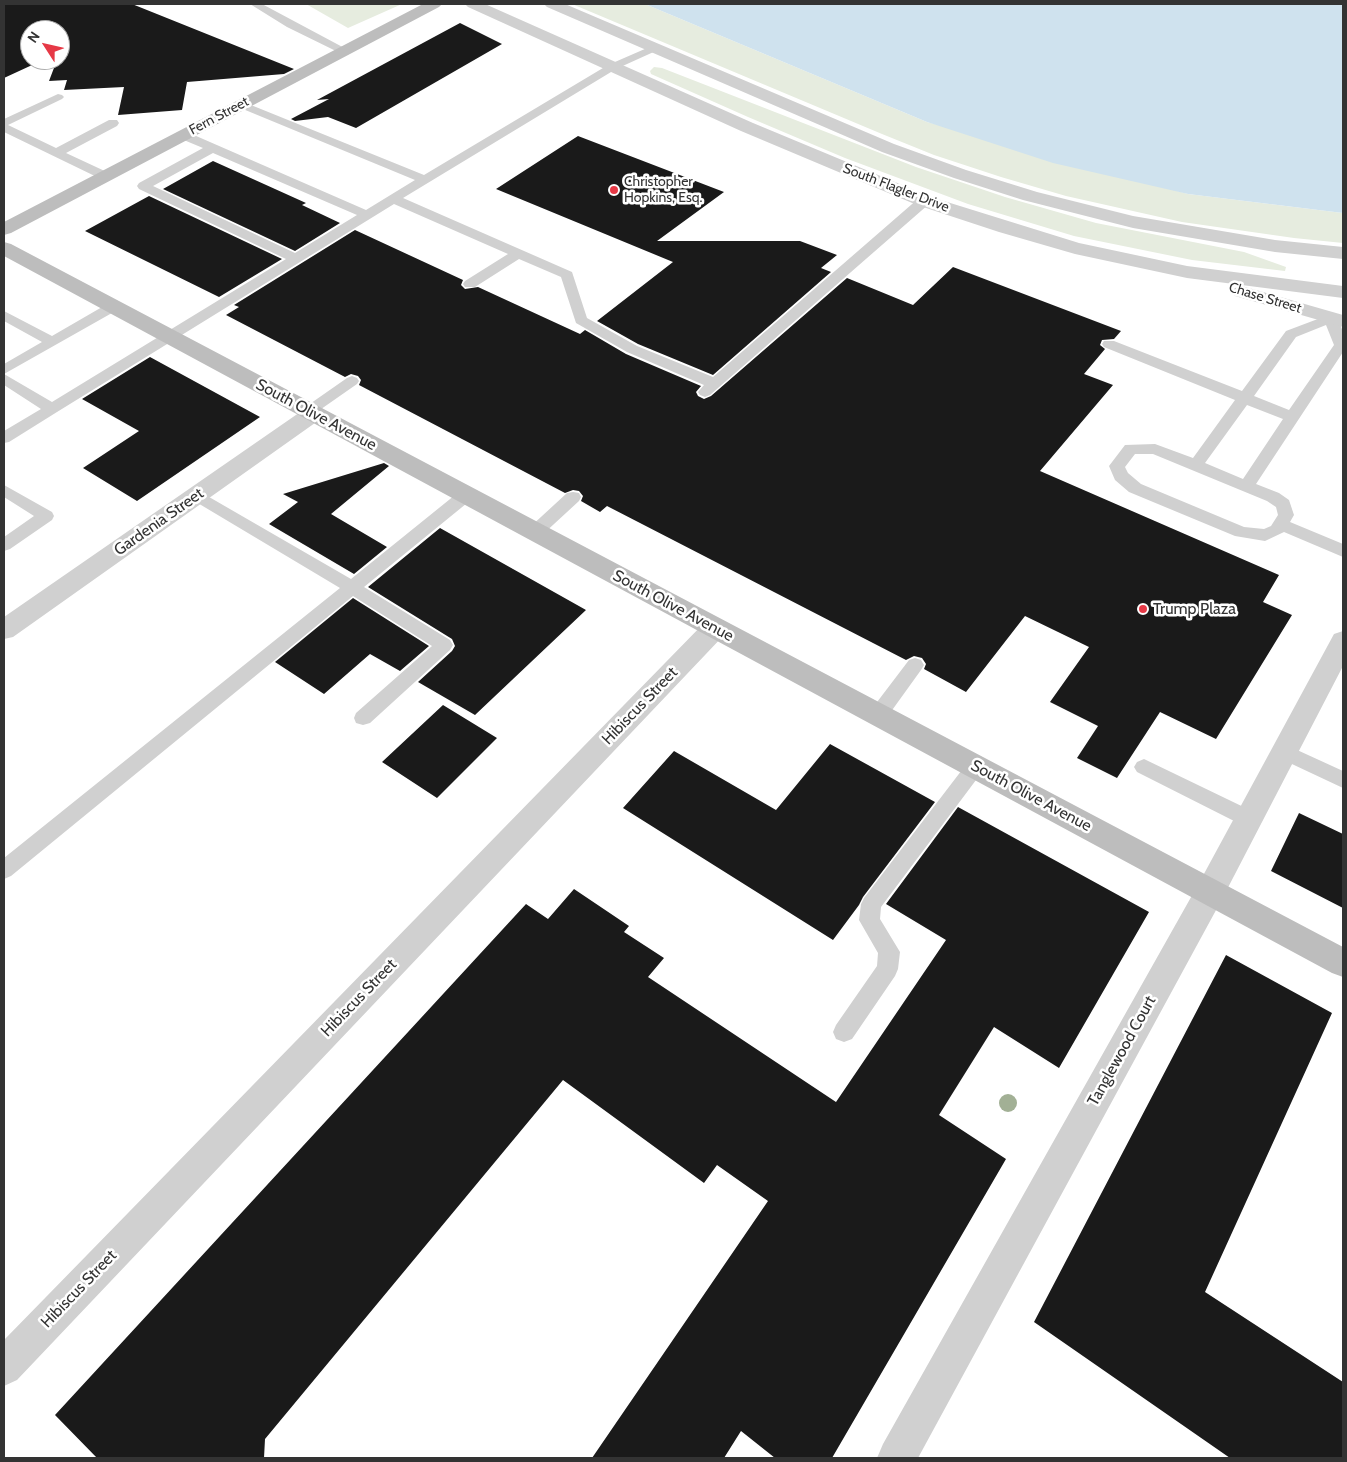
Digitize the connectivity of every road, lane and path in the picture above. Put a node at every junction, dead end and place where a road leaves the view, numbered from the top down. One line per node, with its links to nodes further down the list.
1 (256, 4): 6 (lane)
2 (434, 4): 6 (street, Fern Street)
3 (473, 4): 7 (street, South Flagler Drive)
4 (552, 4): 5 (street)
5 (654, 48): 7 (lane); 22 (street)
6 (344, 51): 9 (street, Fern Street)
7 (612, 67): 17 (lane); 19 (street, South Flagler Drive)
8 (58, 97): 10 (lane)
9 (242, 104): 13 (street, Fern Street); 17 (lane)
10 (4, 123)
11 (113, 123): 15 (lane)
12 (4, 128): 15 (lane)
13 (183, 135): 14 (lane); 16 (street, Fern Street)
14 (213, 148): 20 (lane); 26 (lane)
15 (56, 153): 16 (lane)
16 (105, 176): 21 (street, Fern Street)
17 (425, 180): 18 (lane)
18 (394, 199): 20 (lane); 25 (lane)
19 (924, 201): 27 (street, South Flagler Drive); 40 (lane)
20 (367, 214): 26 (lane)
21 (4, 229)
22 (1246, 241): 24 (street); 30 (street)
23 (4, 248): 31 (street, South Olive Avenue)
24 (1343, 253)
25 (518, 254): 29 (lane); 40 (lane)
26 (296, 259): 34 (lane)
27 (1187, 272): 30 (street, South Flagler Drive); 33 (street, Chase Street)
28 (1343, 275): 30 (street)
29 (470, 284)
30 (1335, 291): 33 (street)
31 (114, 306): 34 (street, South Olive Avenue); 35 (lane)
32 (4, 315): 35 (lane)
33 (1337, 319): 41 (lane); 44 (lane)
34 (170, 337): 42 (lane); 43 (street, South Olive Avenue)
35 (52, 342): 37 (lane)
36 (1109, 344): 41 (lane)
37 (4, 370)
38 (4, 379): 42 (lane)
39 (352, 381): 43 (lane)
40 (709, 388)
41 (1245, 398): 44 (lane); 46 (lane)
42 (52, 409): 45 (lane)
43 (311, 412): 49 (street, Gardenia Street); 50 (street, South Olive Avenue)
44 (1292, 417): 47 (lane)
45 (4, 438)
46 (1196, 465): 47 (lane); 52 (lane)
47 (1246, 486): 52 (lane)
48 (4, 490): 54 (lane)
49 (197, 495): 56 (lane); 58 (street, Gardenia Street)
50 (466, 495): 53 (street, South Olive Avenue); 56 (lane)
51 (573, 497): 53 (lane)
52 (1281, 524): 55 (lane)
53 (535, 532): 57 (street, South Olive Avenue)
54 (4, 544)
55 (1343, 550)
56 (352, 587): 62 (lane); 68 (lane)
57 (715, 628): 61 (street, South Olive Avenue); 72 (street, Hibiscus Street)
58 (4, 630)
59 (1343, 642): 63 (street, Tanglewood Court)
60 (915, 665): 61 (lane)
61 (878, 715): 64 (street, South Olive Avenue)
62 (363, 718)
63 (1284, 752): 66 (lane); 67 (street, Tanglewood Court)
64 (975, 766): 69 (street, South Olive Avenue); 71 (lane)
65 (1144, 767): 67 (lane)
66 (1343, 780)
67 (1249, 819): 69 (street, Tanglewood Court)
68 (4, 870)
69 (1210, 892): 70 (street, South Olive Avenue); 73 (street, Tanglewood Court)
70 (1343, 963)
71 (844, 1032)
72 (4, 1367)
73 (897, 1458)

